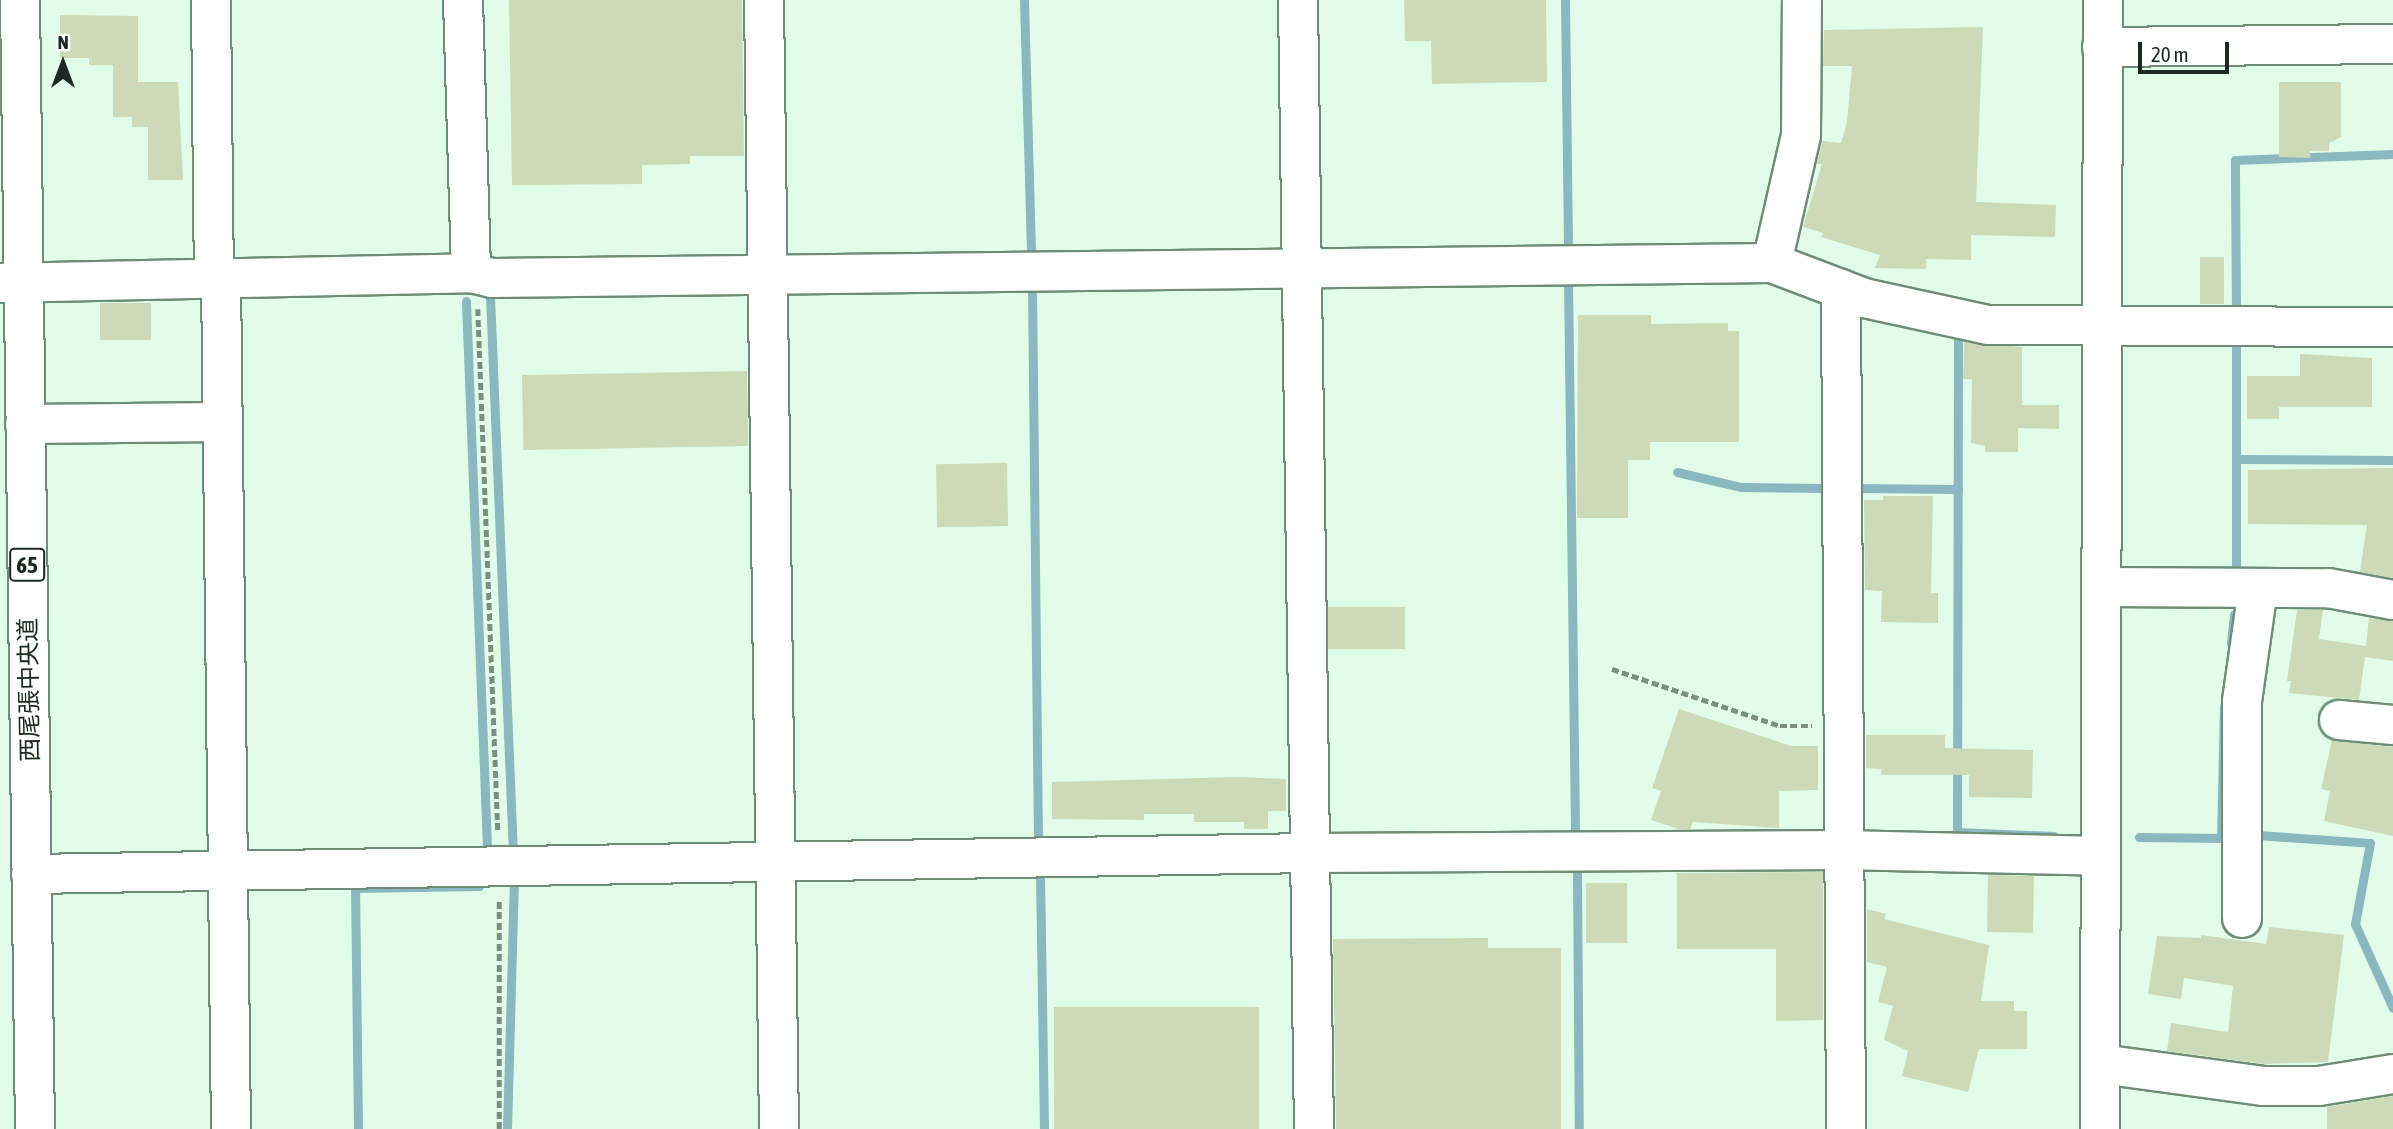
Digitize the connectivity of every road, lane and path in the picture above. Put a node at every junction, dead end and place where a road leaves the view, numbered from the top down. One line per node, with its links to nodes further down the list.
1 (20, 0): 15 (street, 西尾張中央道 / 65)
2 (211, 0): 14 (street)
3 (463, 0): 12 (street)
4 (764, 0): 13 (street)
5 (1298, 0): 11 (street)
6 (1802, 0): 10 (street)
7 (2103, 0): 9 (street)
8 (2393, 44): 9 (street)
9 (2102, 47): 18 (street)
10 (1772, 263): 11 (street); 16 (street)
11 (1302, 269): 13 (street); 29 (street)
12 (474, 273): 13 (street); 14 (street); 32 (path)
13 (766, 275): 31 (street)
14 (218, 277): 15 (street); 19 (street)
15 (11, 281): 20 (street, 西尾張中央道 / 65)
16 (1841, 289): 18 (street); 27 (street)
17 (2393, 327): 18 (street)
18 (2102, 329): 21 (street)
19 (223, 422): 20 (street); 33 (street)
20 (25, 424): 34 (street, 西尾張中央道 / 65)
21 (2101, 587): 22 (street); 30 (street)
22 (2258, 588): 23 (street); 35 (street)
23 (2393, 600)
24 (1612, 669): 27 (path)
25 (2340, 720): 26 (street)
26 (2393, 725)
27 (1841, 726): 28 (street)
28 (1842, 850): 29 (street); 30 (street); 43 (street)
29 (1311, 853): 31 (street); 42 (street)
30 (2101, 856): 36 (street)
31 (775, 862): 32 (street); 41 (street)
32 (499, 866): 33 (street); 40 (path)
33 (228, 871): 34 (street); 39 (street)
34 (31, 874): 38 (street, 西尾張中央道 / 65)
35 (2242, 918)
36 (2101, 1063): 37 (street); 44 (street)
37 (2393, 1074)
38 (35, 1129)
39 (231, 1129)
40 (499, 1129)
41 (779, 1129)
42 (1314, 1129)
43 (1846, 1129)
44 (2100, 1129)

